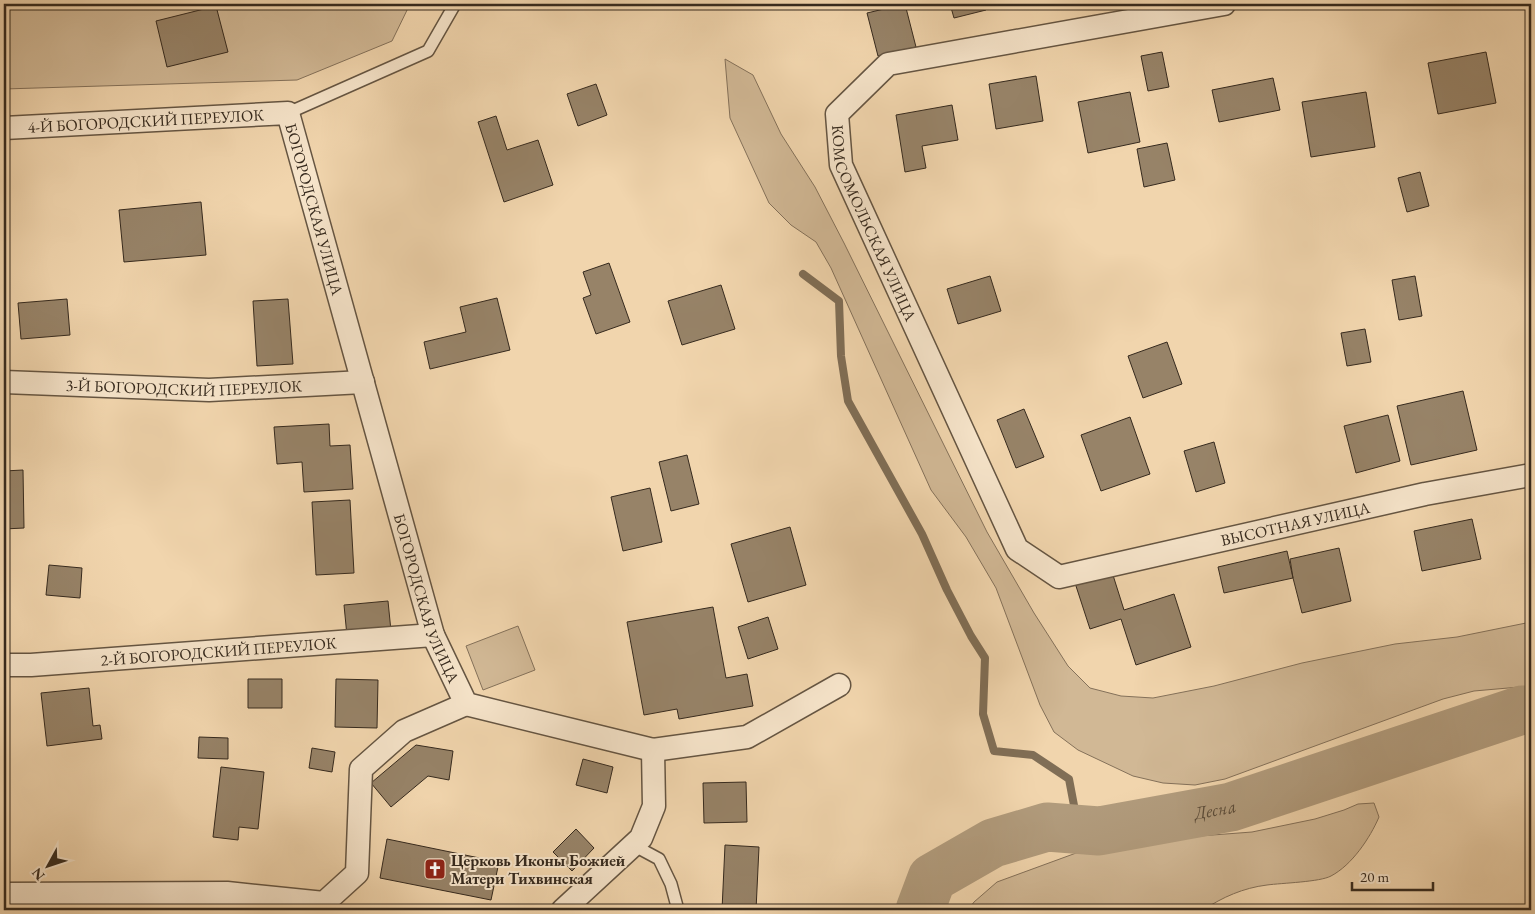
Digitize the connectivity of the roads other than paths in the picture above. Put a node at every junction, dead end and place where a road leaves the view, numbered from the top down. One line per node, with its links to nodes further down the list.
1 (455, 4): 3 (lane)
2 (1224, 4): 8 (street, КОМСОМОЛЬСКАЯ УЛИЦА)
3 (288, 113): 4 (street, 4-Й БОГОРОДСКИЙ ПЕРЕУЛОК); 6 (street, БОГОРОДСКАЯ УЛИЦА)
4 (4, 128)
5 (4, 382): 6 (street, 3-Й БОГОРОДСКИЙ ПЕРЕУЛОК)
6 (363, 382): 9 (street, БОГОРОДСКАЯ УЛИЦА)
7 (1531, 475): 8 (street, ВЫСОТНАЯ УЛИЦА)
8 (1059, 577)
9 (433, 635): 10 (street, 2-Й БОГОРОДСКИЙ ПЕРЕУЛОК); 12 (street, БОГОРОДСКАЯ УЛИЦА)
10 (4, 665)
11 (839, 686): 13 (street)
12 (466, 704): 13 (street, БОГОРОДСКАЯ УЛИЦА); 15 (street)
13 (653, 750): 14 (street)
14 (633, 846): 16 (street); 17 (lane)
15 (4, 894)
16 (563, 910)
17 (678, 910)

